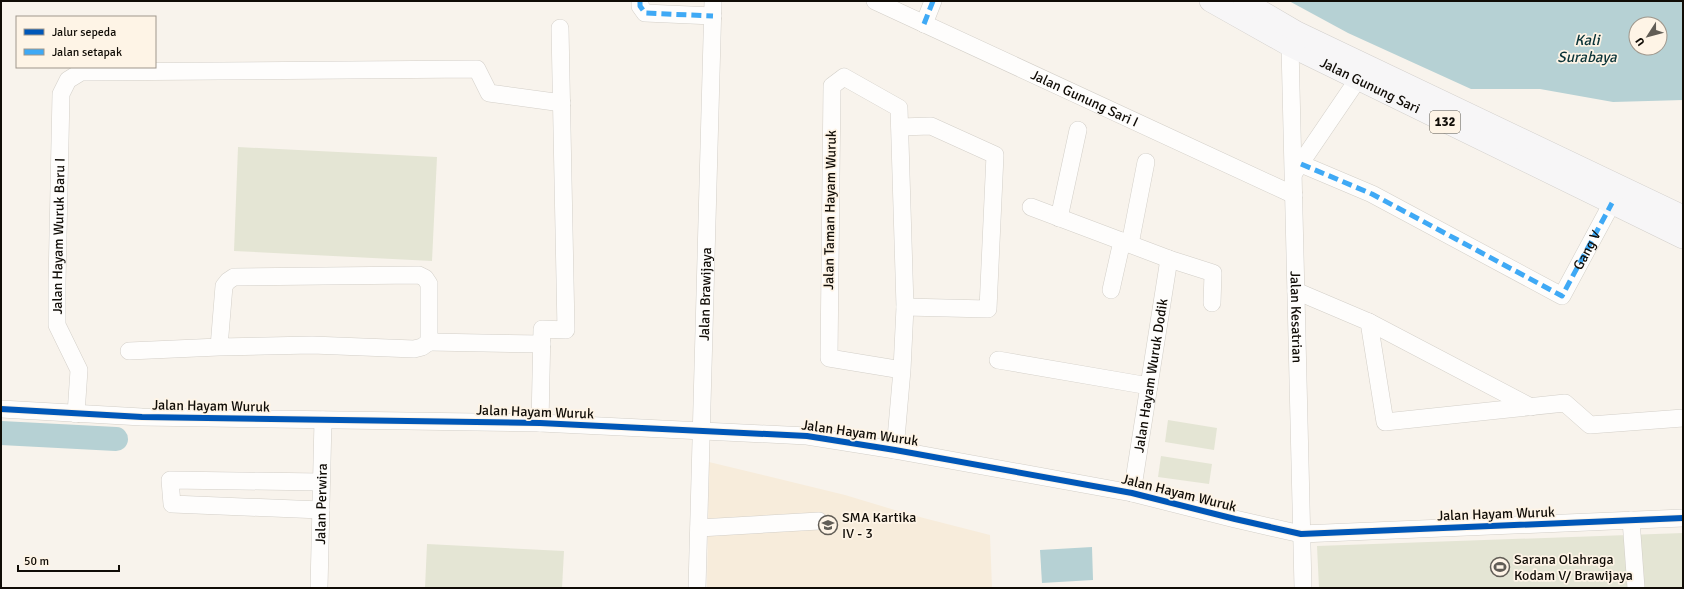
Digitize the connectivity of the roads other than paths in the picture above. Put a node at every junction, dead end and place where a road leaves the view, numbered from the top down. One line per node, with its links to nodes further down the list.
1 (640, 1): 6 (street)
2 (875, 1): 7 (street, Jalan Gunung Sari I)
3 (932, 1): 7 (street)
4 (1210, 1): 9 (main road, Jalan Gunung Sari / 132)
5 (1244, 1): 14 (main road, Jalan Gunung Sari / 132)
6 (713, 9): 43 (street, Jalan Brawijaya)
7 (924, 24): 17 (street, Jalan Gunung Sari I)
8 (560, 28): 11 (street)
9 (1290, 46): 10 (main road, Jalan Gunung Sari / 132); 16 (street, Jalan Kesatrian)
10 (1358, 79): 14 (main road, Jalan Gunung Sari / 132); 16 (street)
11 (562, 103): 31 (street); 39 (street, Jalan Hayam Wuruk Baru I)
12 (900, 127): 28 (street, Jalan Taman Hayam Wuruk); 28 (street); 35 (street, Jalan Taman Hayam Wuruk)
13 (1078, 130): 21 (street)
14 (1487, 132): 18 (main road, Jalan Gunung Sari / 132); 20 (main road, Jalan Gunung Sari / 132)
15 (1146, 162): 23 (street)
16 (1297, 170): 17 (street, Jalan Kesatrian); 18 (street, Gang V)
17 (1294, 195): 26 (street, Jalan Kesatrian)
18 (1612, 204): 22 (main road, Jalan Gunung Sari / 132)
19 (1030, 207): 21 (street)
20 (1683, 216)
21 (1059, 218): 23 (street)
22 (1683, 238)
23 (1126, 243): 24 (street); 25 (street)
24 (1169, 259): 27 (street); 36 (street, Jalan Hayam Wuruk Dodik)
25 (1111, 290)
26 (1296, 290): 29 (street); 52 (street, Jalan Kesatrian)
27 (1212, 303)
28 (905, 307): 35 (street, Jalan Taman Hayam Wuruk)
29 (1369, 322): 37 (street); 37 (street)
30 (429, 342): 31 (street); 32 (street); 32 (street)
31 (542, 344): 42 (street)
32 (219, 347): 33 (street)
33 (129, 351)
34 (998, 360): 36 (street)
35 (902, 370): 44 (street, Jalan Taman Hayam Wuruk)
36 (1149, 386): 46 (street, Jalan Hayam Wuruk Dodik)
37 (1531, 407): 40 (street)
38 (1, 409): 39 (street, Jalan Hayam Wuruk)
39 (76, 414): 41 (street, Jalan Hayam Wuruk)
40 (1683, 418)
41 (323, 420): 42 (street, Jalan Hayam Wuruk); 45 (street, Jalan Perwira)
42 (540, 423): 43 (street, Jalan Hayam Wuruk)
43 (702, 431): 44 (street, Jalan Hayam Wuruk); 51 (street, Jalan Brawijaya)
44 (895, 450): 46 (street, Jalan Hayam Wuruk)
45 (321, 482): 47 (street, Jalan Perwira); 47 (street)
46 (1132, 492): 52 (street, Jalan Hayam Wuruk)
47 (321, 510): 53 (street, Jalan Perwira)
48 (1683, 518): 49 (street, Jalan Hayam Wuruk)
49 (1631, 520): 52 (street, Jalan Hayam Wuruk); 56 (street)
50 (819, 521): 51 (street)
51 (699, 528): 54 (street, Jalan Brawijaya)
52 (1301, 534): 55 (street, Jalan Kesatrian)
53 (319, 588)
54 (697, 588)
55 (1303, 588)
56 (1636, 588)

